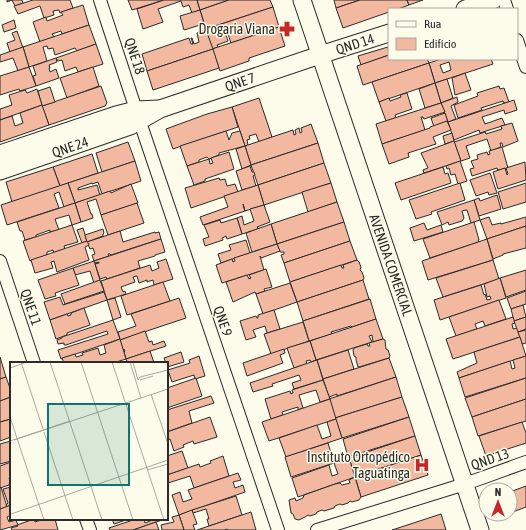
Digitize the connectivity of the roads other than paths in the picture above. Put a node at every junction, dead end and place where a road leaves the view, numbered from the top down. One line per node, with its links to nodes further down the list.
1 (100, 0): 9 (street, QNE 18)
2 (302, 0): 7 (street, AVENIDA COMERCIAL)
3 (493, 0): 4 (street)
4 (468, 8)
5 (388, 33): 7 (street, QND 14)
6 (518, 43): 8 (street)
7 (320, 55): 9 (street, QNE 7); 15 (street, AVENIDA COMERCIAL)
8 (526, 67)
9 (138, 116): 10 (street, QNE 24); 11 (street, QNE 24); 18 (street, QNE 9)
10 (0, 154)
11 (0, 171)
12 (0, 261): 13 (street, QNE 11)
13 (34, 362)
14 (526, 462): 15 (street, QND 13)
15 (465, 484): 19 (street, QND 13); 20 (street, AVENIDA COMERCIAL)
16 (86, 520): 17 (street)
17 (90, 530)
18 (278, 530)
19 (317, 530)
20 (480, 530)

